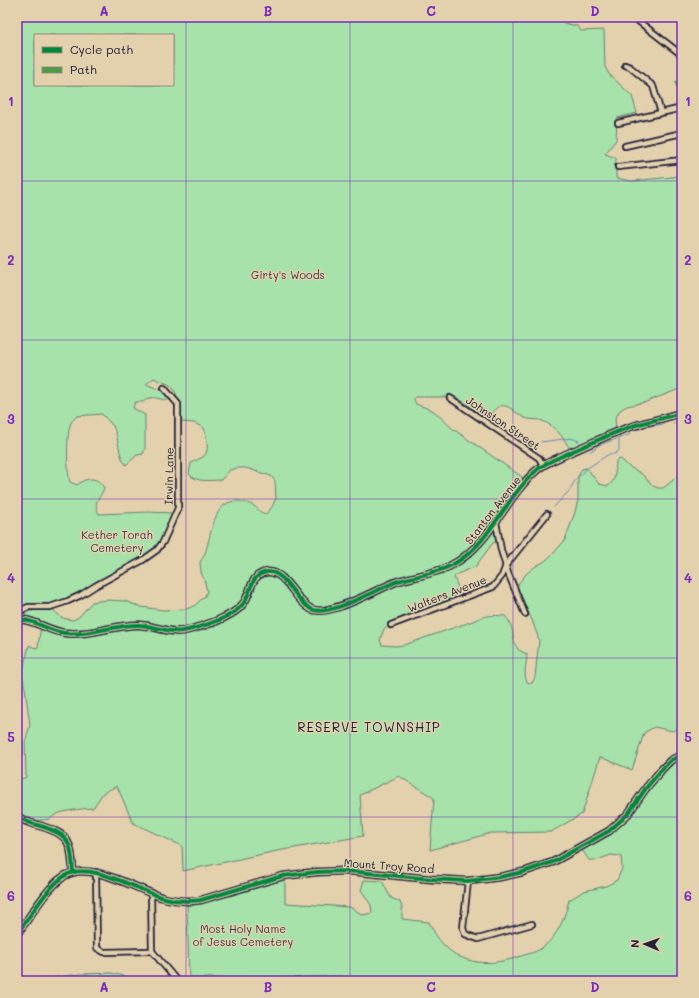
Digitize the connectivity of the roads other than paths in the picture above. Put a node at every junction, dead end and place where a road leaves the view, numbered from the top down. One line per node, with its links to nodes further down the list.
1 (633, 17): 2 (street)
2 (682, 55)
3 (629, 65): 5 (street)
4 (682, 108): 5 (street)
5 (661, 113): 6 (street)
6 (618, 123)
7 (682, 132): 8 (street)
8 (625, 146)
9 (682, 160): 10 (street)
10 (618, 167)
11 (164, 388): 19 (street, Irwin Lane)
12 (450, 398): 14 (street, Johnston Street)
13 (682, 412): 14 (street, Stanton Avenue)
14 (543, 465): 16 (street, Stanton Avenue)
15 (547, 514): 17 (street, Walters Avenue)
16 (496, 522): 17 (street); 20 (street, Stanton Avenue)
17 (506, 565): 18 (street); 21 (street, Walters Avenue)
18 (525, 614)
19 (17, 615)
20 (17, 619)
21 (391, 625)
22 (682, 755): 26 (street, Mount Troy Road)
23 (17, 816): 24 (street)
24 (73, 872): 25 (street, Mount Troy Road); 29 (street)
25 (96, 872): 27 (street, Mount Troy Road); 30 (street)
26 (468, 880): 27 (street, Mount Troy Road); 28 (street)
27 (151, 893): 30 (street)
28 (532, 924)
29 (17, 934)
30 (152, 951): 31 (street)
31 (177, 981)

